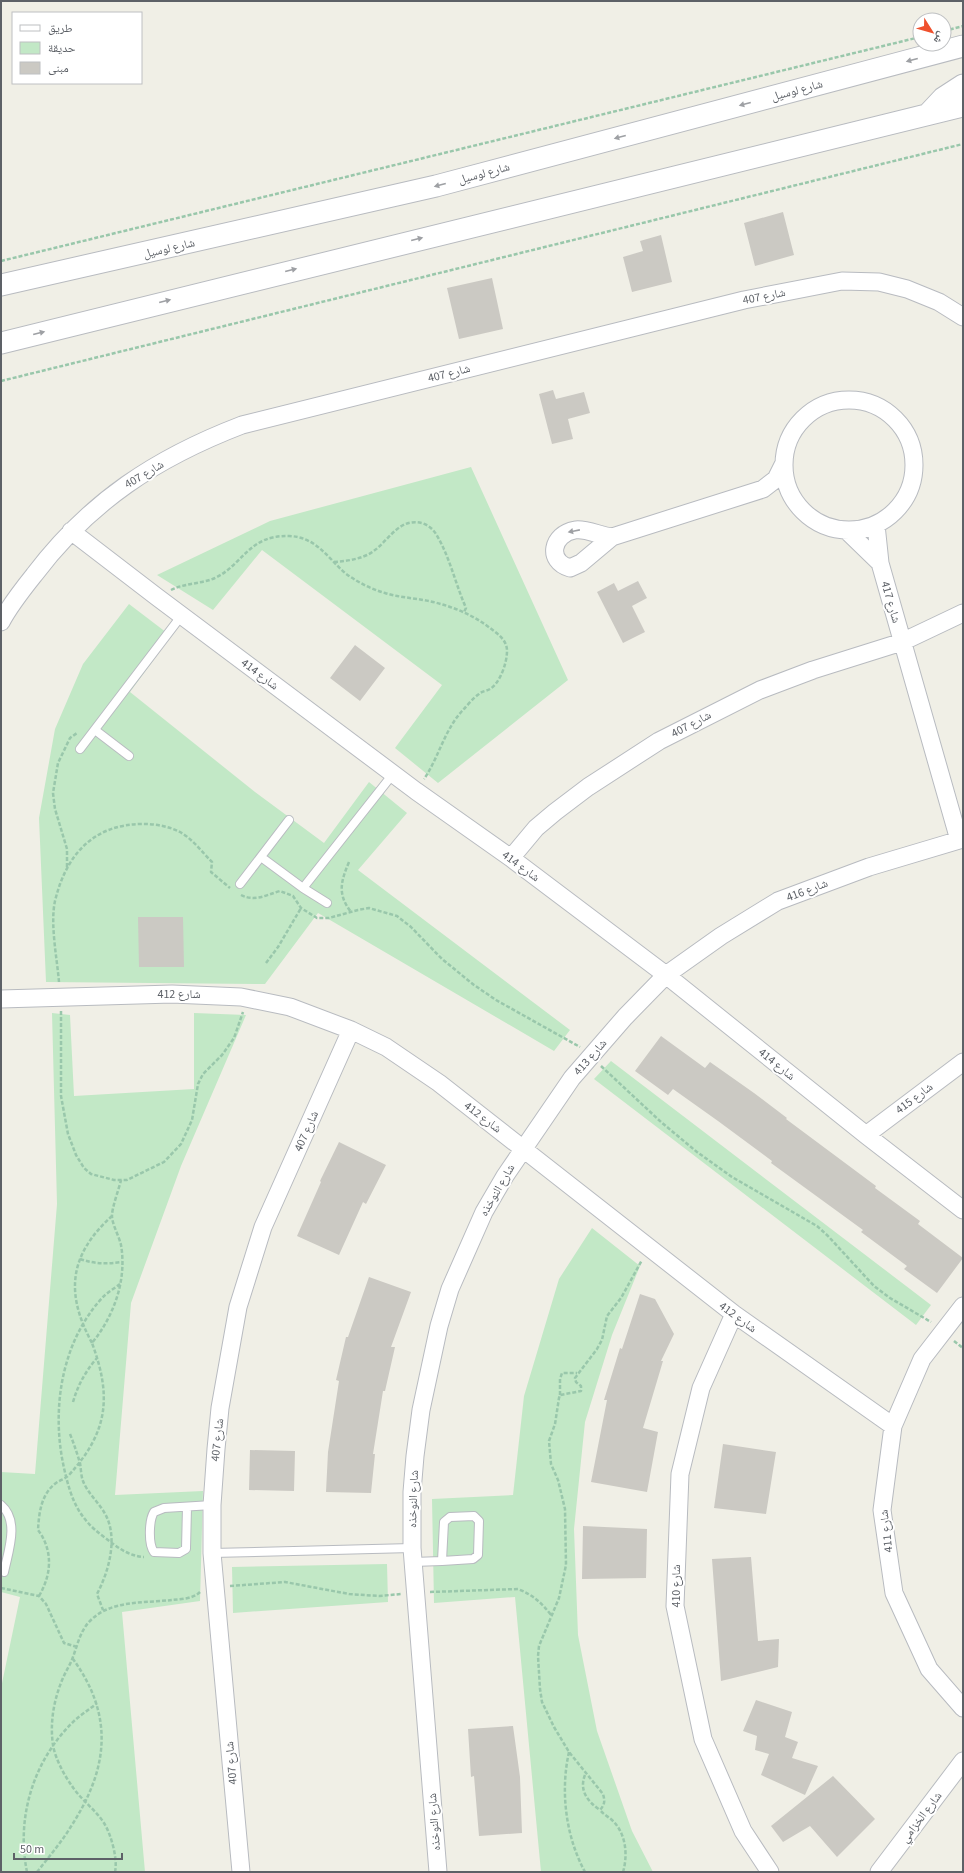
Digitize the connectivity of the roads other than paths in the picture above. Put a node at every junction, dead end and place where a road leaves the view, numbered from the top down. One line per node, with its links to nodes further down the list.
1 (963, 46): 5 (street, شارع لوسيل, one-way to 5)
2 (963, 85): 4 (street)
3 (963, 106): 4 (street)
4 (928, 114): 7 (street, one-way to 4)
5 (1, 285)
6 (963, 317): 12 (street, شارع 407)
7 (1, 343)
8 (784, 465): 9 (street); 10 (street); 11 (street)
9 (763, 489): 10 (street); 14 (street)
10 (796, 505): 13 (street)
11 (876, 525): 13 (street); 15 (street, شارع 417)
12 (71, 530): 17 (street, شارع 414); 18 (street, شارع 407)
13 (847, 531): 15 (street)
14 (612, 537)
15 (880, 563): 19 (street, شارع 417)
16 (963, 613): 19 (street, شارع 407)
17 (182, 615): 20 (lane); 23 (street, شارع 414)
18 (1, 622)
19 (902, 642): 25 (street); 27 (street, شارع 407)
20 (95, 730): 21 (lane); 22 (lane)
21 (80, 749)
22 (129, 756)
23 (393, 774): 27 (street, شارع 414); 29 (lane)
24 (289, 820): 26 (lane)
25 (961, 839): 31 (street, شارع 416)
26 (261, 857): 28 (lane); 29 (lane)
27 (511, 858): 31 (street, شارع 414)
28 (240, 884)
29 (303, 888): 30 (lane)
30 (327, 903)
31 (666, 975): 35 (street, شارع 414); 36 (street, شارع 413)
32 (1, 999): 33 (street, شارع 412)
33 (351, 1030): 36 (street, شارع 412); 42 (street, شارع 407)
34 (963, 1062): 35 (street, شارع 415)
35 (866, 1135): 37 (street, شارع 414)
36 (523, 1148): 39 (street, شارع 412); 45 (street, شارع النوخذه)
37 (963, 1210)
38 (963, 1306): 40 (street, شارع 411)
39 (734, 1314): 40 (street, شارع 412); 52 (street, شارع 410)
40 (893, 1426): 48 (street, شارع 411)
41 (1, 1505): 47 (lane)
42 (212, 1506): 43 (lane); 44 (street, شارع 407)
43 (187, 1507): 43 (lane)
44 (212, 1553): 45 (lane); 50 (street, شارع 407)
45 (413, 1555): 46 (lane); 51 (street, شارع النوخذه)
46 (442, 1561): 46 (lane)
47 (4, 1572)
48 (963, 1708)
49 (963, 1761): 53 (street, شارع الخزامي)
50 (241, 1872)
51 (438, 1872)
52 (770, 1872)
53 (879, 1872)

